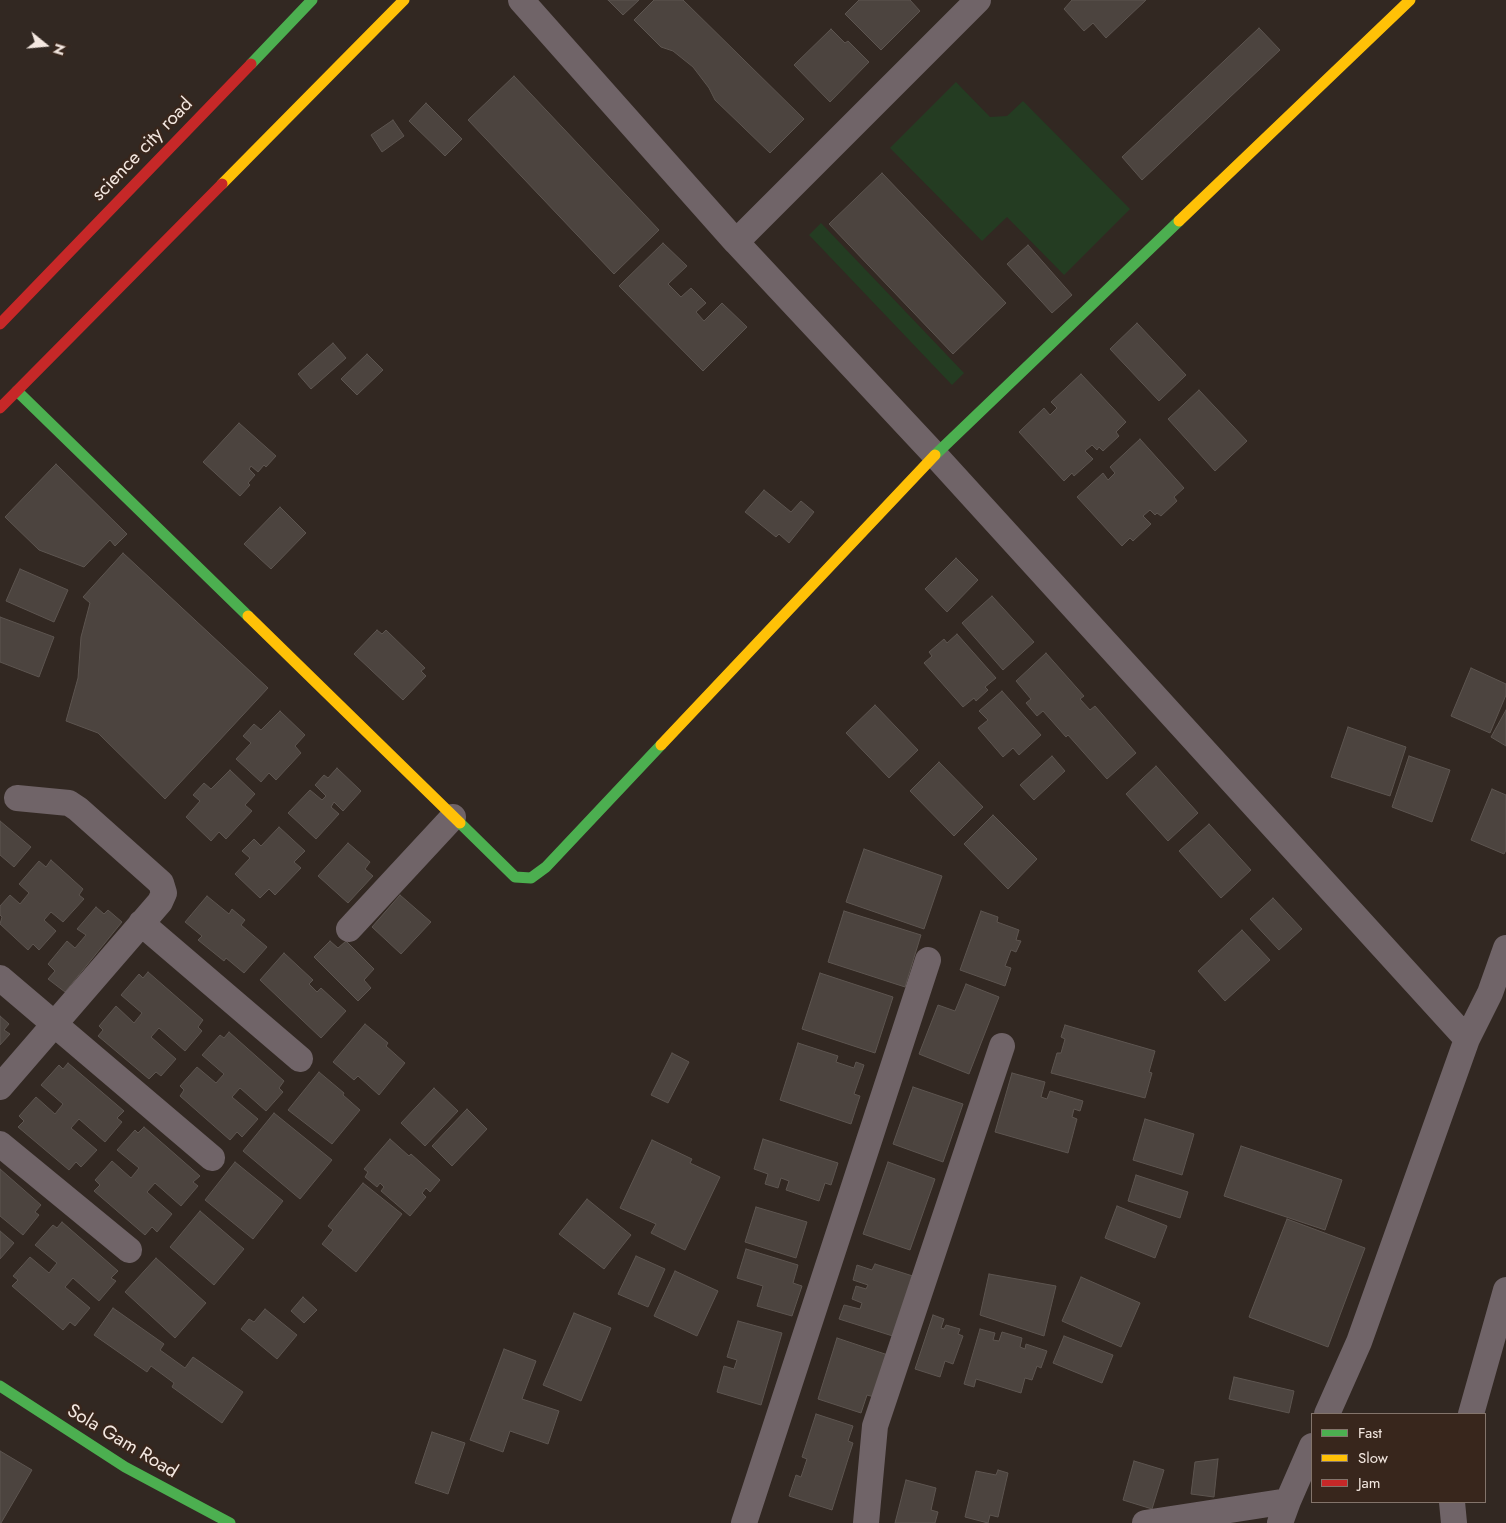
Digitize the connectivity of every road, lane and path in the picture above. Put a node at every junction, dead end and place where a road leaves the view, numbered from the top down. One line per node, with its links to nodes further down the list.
1 (312, 0): 7 (street, science city road)
2 (404, 0): 8 (street)
3 (521, 0): 6 (street)
4 (978, 0): 6 (street)
5 (1410, 0): 10 (street)
6 (736, 242): 10 (street)
7 (4, 312)
8 (17, 391): 9 (street); 12 (street)
9 (0, 408)
10 (935, 455): 12 (street); 20 (street)
11 (16, 798): 13 (street)
12 (453, 817): 14 (street)
13 (142, 923): 19 (street); 22 (street)
14 (349, 929)
15 (1506, 948): 18 (street)
16 (928, 960): 35 (street)
17 (0, 978): 19 (street)
18 (1498, 995): 20 (street)
19 (55, 1024): 23 (street); 25 (street)
20 (1467, 1039): 29 (street)
21 (1002, 1046): 36 (street)
22 (300, 1059)
23 (0, 1087)
24 (0, 1144): 26 (street)
25 (212, 1158)
26 (129, 1250)
27 (1506, 1290): 30 (street)
28 (0, 1386): 34 (street, Sola Gam Road)
29 (1326, 1413)
30 (1471, 1413)
31 (1311, 1448): 33 (street)
32 (1452, 1503): 38 (street)
33 (1284, 1512): 37 (street)
34 (230, 1523)
35 (744, 1523)
36 (866, 1523)
37 (1145, 1523)
38 (1454, 1523)

